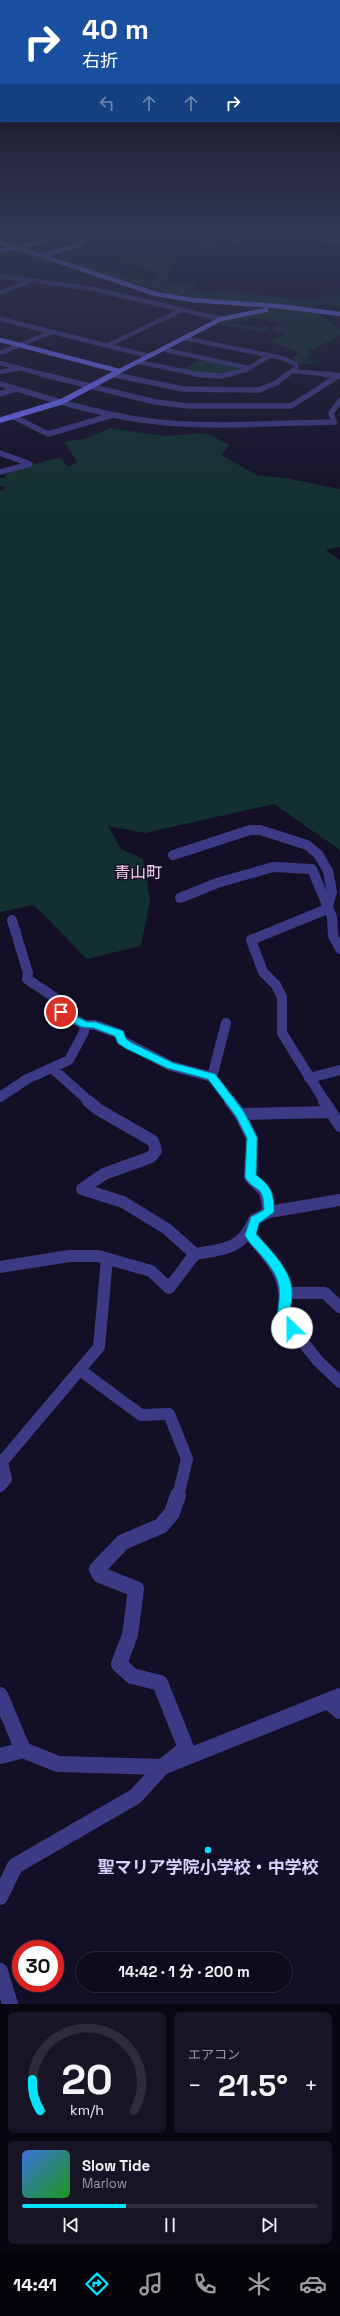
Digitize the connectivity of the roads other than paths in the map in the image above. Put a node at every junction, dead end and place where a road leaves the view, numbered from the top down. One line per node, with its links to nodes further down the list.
1 (26, 326): 4 (street)
2 (149, 326): 8 (street)
3 (208, 326): 5 (street)
4 (52, 332): 7 (street); 8 (street)
5 (184, 338): 9 (street); 12 (street)
6 (0, 340): 7 (street)
7 (19, 345): 10 (street); 19 (street)
8 (108, 345): 11 (street)
9 (162, 349): 11 (street); 16 (street)
10 (0, 353)
11 (149, 356): 13 (street)
12 (269, 356): 16 (street); 17 (street)
13 (139, 362): 19 (street); 20 (street)
14 (0, 363): 15 (street)
15 (18, 368): 18 (street); 23 (street)
16 (248, 368): 20 (street)
17 (292, 371): 21 (street); 25 (street)
18 (0, 372)
19 (117, 373): 23 (street); 25 (street)
20 (220, 376): 25 (street)
21 (339, 376): 31 (street)
22 (0, 384): 24 (street)
23 (91, 388): 28 (street); 32 (street)
24 (16, 389): 26 (street); 28 (street)
25 (222, 391): 29 (street)
26 (0, 394)
27 (340, 401): 35 (street)
28 (61, 402): 30 (street); 33 (street)
29 (224, 407): 31 (street); 32 (street)
30 (115, 414): 32 (street); 33 (street)
31 (294, 414): 32 (street); 35 (street)
32 (186, 415)
33 (14, 417): 34 (street)
34 (0, 420)
35 (337, 422)
36 (0, 453): 37 (street)
37 (0, 472)
38 (173, 855): 40 (street)
39 (180, 898): 40 (street)
40 (327, 909): 42 (street); 48 (street)
41 (12, 920): 44 (street)
42 (340, 949)
43 (226, 1024): 47 (street)
44 (85, 1025): 45 (street); 47 (street)
45 (52, 1068): 49 (street); 56 (street)
46 (340, 1070): 48 (street)
47 (212, 1077): 51 (street)
48 (309, 1078): 50 (street)
49 (0, 1097)
50 (331, 1112): 51 (street); 52 (street)
51 (240, 1114): 54 (street)
52 (340, 1126)
53 (340, 1200): 54 (street)
54 (269, 1212): 55 (street)
55 (250, 1235): 56 (street); 59 (street)
56 (195, 1254): 57 (street)
57 (107, 1259): 58 (street); 61 (street)
58 (0, 1267)
59 (287, 1293): 60 (street); 62 (street)
60 (340, 1307)
61 (80, 1370): 63 (street); 69 (street)
62 (340, 1382)
63 (0, 1486)
64 (0, 1695): 67 (street)
65 (334, 1699): 66 (street); 69 (street)
66 (340, 1711)
67 (23, 1750): 68 (street); 69 (street)
68 (0, 1756)
69 (162, 1767): 70 (street)
70 (0, 1897)
71 (0, 1971): 72 (street)
72 (10, 2004)

